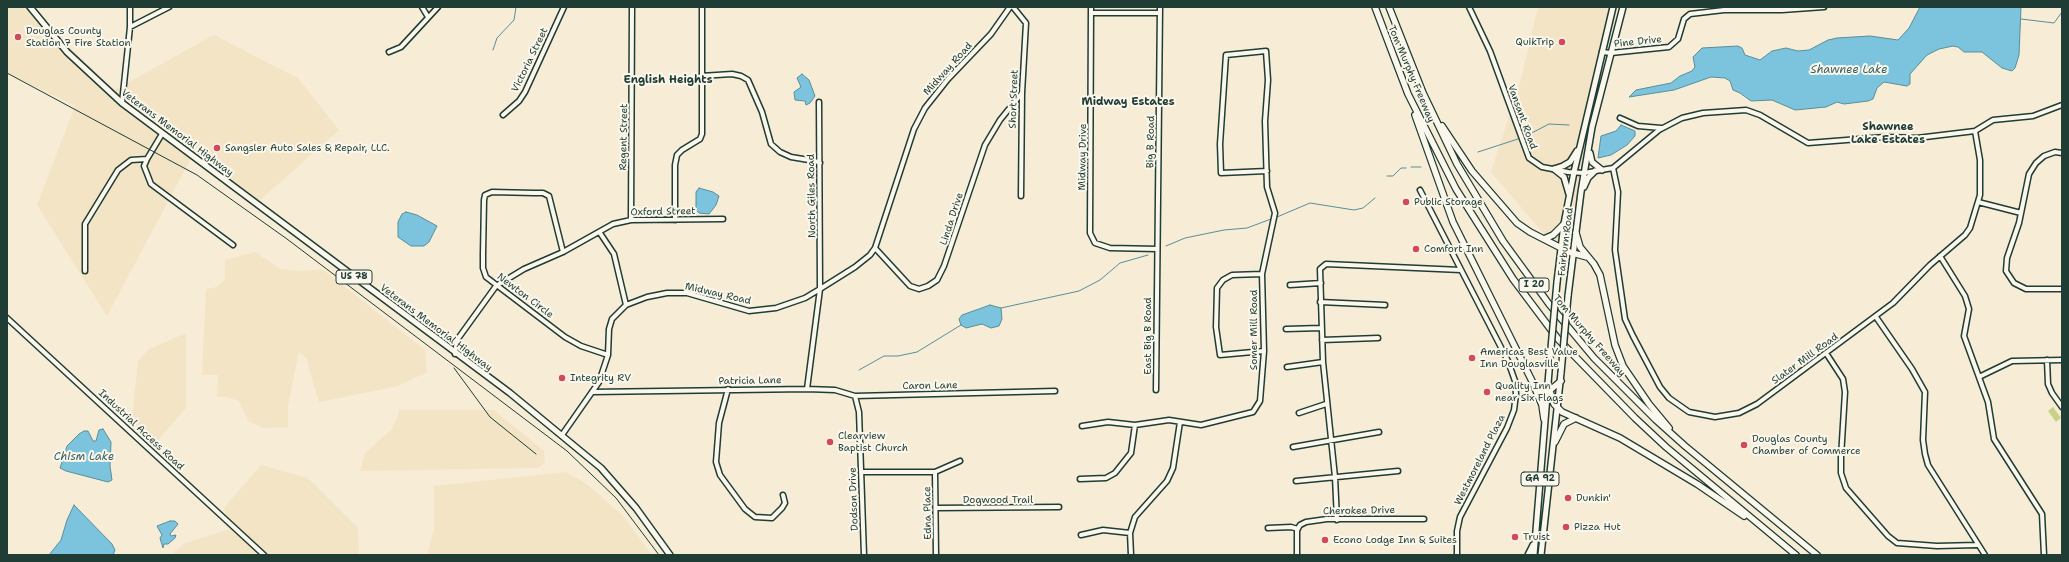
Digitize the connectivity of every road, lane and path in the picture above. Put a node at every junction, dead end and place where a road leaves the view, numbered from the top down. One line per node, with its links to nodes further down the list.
1 (30, 7): 31 (main road, Veterans Memorial Highway / US 78)
2 (130, 7): 22 (street)
3 (169, 7): 22 (street)
4 (422, 7): 21 (street)
5 (438, 7): 21 (street)
6 (564, 7): 33 (street, Victoria Street)
7 (632, 7): 57 (street, Regent Street)
8 (702, 7): 26 (street)
9 (1010, 7): 65 (street, Midway Road)
10 (1013, 7): 27 (street, Short Street)
11 (1091, 7): 19 (street, Midway Drive)
12 (1160, 7): 20 (street, Big B Road)
13 (1375, 7): 28 (highway, Tom Murphy Freeway / I 20)
14 (1389, 7): 29 (highway, Tom Murphy Freeway / I 20)
15 (1470, 7): 44 (street, Vansant Road)
16 (1613, 7): 24 (main road, Fairburn Road)
17 (1623, 7): 25 (main road, Fairburn Road / GA 92)
18 (1824, 7): 25 (street, Pine Drive)
19 (1091, 13): 20 (street); 66 (street, Midway Drive)
20 (1160, 13): 66 (street, Big B Road)
21 (428, 17): 23 (street)
22 (130, 27): 31 (street)
23 (389, 52)
24 (1602, 52): 25 (street, Pine Drive); 39 (main road, Fairburn Road)
25 (1611, 53): 38 (main road, Fairburn Road / GA 92)
26 (701, 76): 42 (street); 58 (street)
27 (1022, 94): 52 (street, Short Street); 65 (street, Linda Drive)
28 (1408, 94): 98 (highway); 139 (highway, Tom Murphy Freeway / I 20)
29 (1423, 94): 62 (highway); 122 (highway, Tom Murphy Freeway / I 20)
30 (819, 102): 42 (street, North Giles Road)
31 (122, 103): 37 (main road, Veterans Memorial Highway / US 78)
32 (2062, 105): 36 (street)
33 (503, 115)
34 (1620, 118): 35 (street)
35 (1662, 128): 36 (street); 43 (street)
36 (1975, 131): 54 (street, Slater Mill Road)
37 (162, 134): 41 (street); 91 (main road, Veterans Memorial Highway / US 78)
38 (1590, 142): 45 (main road); 49 (main road, Fairburn Road / GA 92)
39 (1580, 147): 44 (main road); 48 (main road, Fairburn Road)
40 (2062, 153): 55 (street)
41 (147, 159): 63 (street); 72 (street)
42 (820, 164): 78 (street, North Giles Road)
43 (1614, 168): 45 (street, Vansant Road); 90 (street, Slater Mill Road)
44 (1554, 169): 48 (street, Vansant Road); 53 (main road)
45 (1602, 170): 47 (street, Vansant Road)
46 (1267, 171): 46 (street, Somer Mill Road); 73 (street, Somer Mill Road)
47 (1595, 171): 49 (street, Vansant Road); 51 (main road)
48 (1574, 172): 49 (street, Vansant Road); 53 (main road, Fairburn Road)
49 (1584, 172): 51 (main road, Fairburn Road / GA 92)
50 (1420, 190): 71 (street, Westmoreland Plaza)
51 (1581, 192): 61 (main road, Fairburn Road / GA 92)
52 (1021, 196)
53 (1569, 197): 59 (main road, Fairburn Road)
54 (1978, 202): 55 (street); 69 (street, Slater Mill Road)
55 (2021, 213): 79 (street)
56 (723, 219): 58 (street, Oxford Street)
57 (631, 220): 58 (street, Oxford Street); 60 (street, Oxford Street)
58 (675, 220)
59 (1564, 224): 62 (highway); 64 (main road, Fairburn Road)
60 (600, 233): 67 (street, Oxford Street); 81 (street)
61 (1576, 233): 68 (main road, Fairburn Road / GA 92); 70 (highway)
62 (1544, 239): 64 (highway)
63 (233, 245)
64 (1561, 247): 68 (highway); 100 (main road, Fairburn Road, bridge)
65 (875, 248): 78 (street, Midway Road)
66 (1157, 248): 74 (street, Big B Road)
67 (563, 252): 77 (street, Oxford Street); 77 (street, Newton Circle)
68 (1573, 253): 70 (highway); 99 (main road, Fairburn Road / GA 92, bridge)
69 (1940, 256): 83 (street, Slater Mill Road); 97 (street)
70 (1587, 258): 122 (highway)
71 (1461, 270): 75 (street); 142 (street, Westmoreland Plaza)
72 (85, 271)
73 (1262, 274): 89 (street, Somer Mill Road); 89 (street)
74 (1156, 282): 103 (street, East Big B Road)
75 (1320, 283): 76 (street); 80 (street)
76 (1290, 285)
77 (496, 286): 91 (street); 92 (street, Newton Circle)
78 (820, 289): 81 (street, Midway Road); 102 (street)
79 (2062, 289)
80 (1320, 302): 82 (street); 85 (street)
81 (626, 305): 92 (street, Midway Road)
82 (1385, 305)
83 (1876, 317): 90 (street, Slater Mill Road); 141 (street)
84 (7, 318): 143 (street, Industrial Access Road)
85 (1321, 328): 86 (street); 88 (street)
86 (1286, 329)
87 (1378, 338): 88 (street)
88 (1322, 340): 95 (street)
89 (1264, 351): 114 (street, Somer Mill Road)
90 (1826, 353): 141 (street)
91 (455, 354): 118 (main road, Veterans Memorial Highway / US 78)
92 (608, 355): 106 (street, Midway Road)
93 (2047, 360): 94 (street); 97 (street); 109 (street)
94 (2062, 360)
95 (1323, 362): 96 (street); 108 (street)
96 (1287, 367)
97 (1979, 378): 155 (street)
98 (1532, 381): 105 (highway); 113 (highway)
99 (1560, 381): 105 (highway); 110 (main road, Fairburn Road / GA 92)
100 (1548, 385): 105 (highway)
101 (728, 389): 102 (street, Patricia Lane); 106 (street, Patricia Lane); 130 (street)
102 (807, 389): 107 (street, Caron Lane)
103 (1156, 390)
104 (1055, 391): 107 (street, Caron Lane)
105 (1548, 391): 110 (highway); 113 (main road, GA 92)
106 (592, 392): 118 (street, Midway Road)
107 (855, 396): 125 (street, Dodson Drive)
108 (1326, 404): 111 (street); 119 (street)
109 (2062, 407)
110 (1558, 409): 112 (highway); 120 (main road, Fairburn Road / GA 92)
111 (1299, 413)
112 (1576, 418): 120 (highway); 139 (highway)
113 (1544, 419): 140 (main road, GA 92)
114 (1180, 422): 115 (street, Somer Mill Road); 137 (street)
115 (1135, 425): 116 (street, Somer Mill Road); 128 (street)
116 (1082, 426)
117 (1379, 432): 119 (street)
118 (562, 435): 144 (main road, Veterans Memorial Highway / US 78)
119 (1330, 439): 121 (street); 127 (street)
120 (1554, 442): 151 (main road, Fairburn Road / GA 92)
121 (1293, 446)
122 (1685, 446): 153 (highway, Tom Murphy Freeway / I 20)
123 (960, 461): 126 (street)
124 (1398, 471): 127 (street)
125 (862, 472): 126 (street); 145 (street, Dodson Drive)
126 (935, 472): 131 (street, Edna Place)
127 (1335, 477): 129 (street); 134 (street)
128 (1080, 479)
129 (1296, 481)
130 (783, 495)
131 (936, 508): 132 (street, Dogwood Trail); 146 (street, Edna Place)
132 (1059, 508)
133 (1424, 519): 134 (street, Cherokee Drive)
134 (1337, 520): 136 (street, Cherokee Drive)
135 (1268, 528): 136 (street, Cherokee Drive)
136 (1298, 529): 148 (street)
137 (1130, 533): 138 (street); 147 (street)
138 (1081, 535)
139 (1775, 537): 152 (highway, Tom Murphy Freeway / I 20)
140 (1535, 541): 149 (main road); 150 (main road, GA 92)
141 (1977, 545): 154 (street)
142 (1457, 554)
143 (264, 555)
144 (670, 555)
145 (864, 555)
146 (936, 555)
147 (1131, 555)
148 (1297, 555)
149 (1528, 555)
150 (1534, 555)
151 (1541, 555)
152 (1796, 555)
153 (1817, 555)
154 (1985, 555)
155 (2044, 555)

